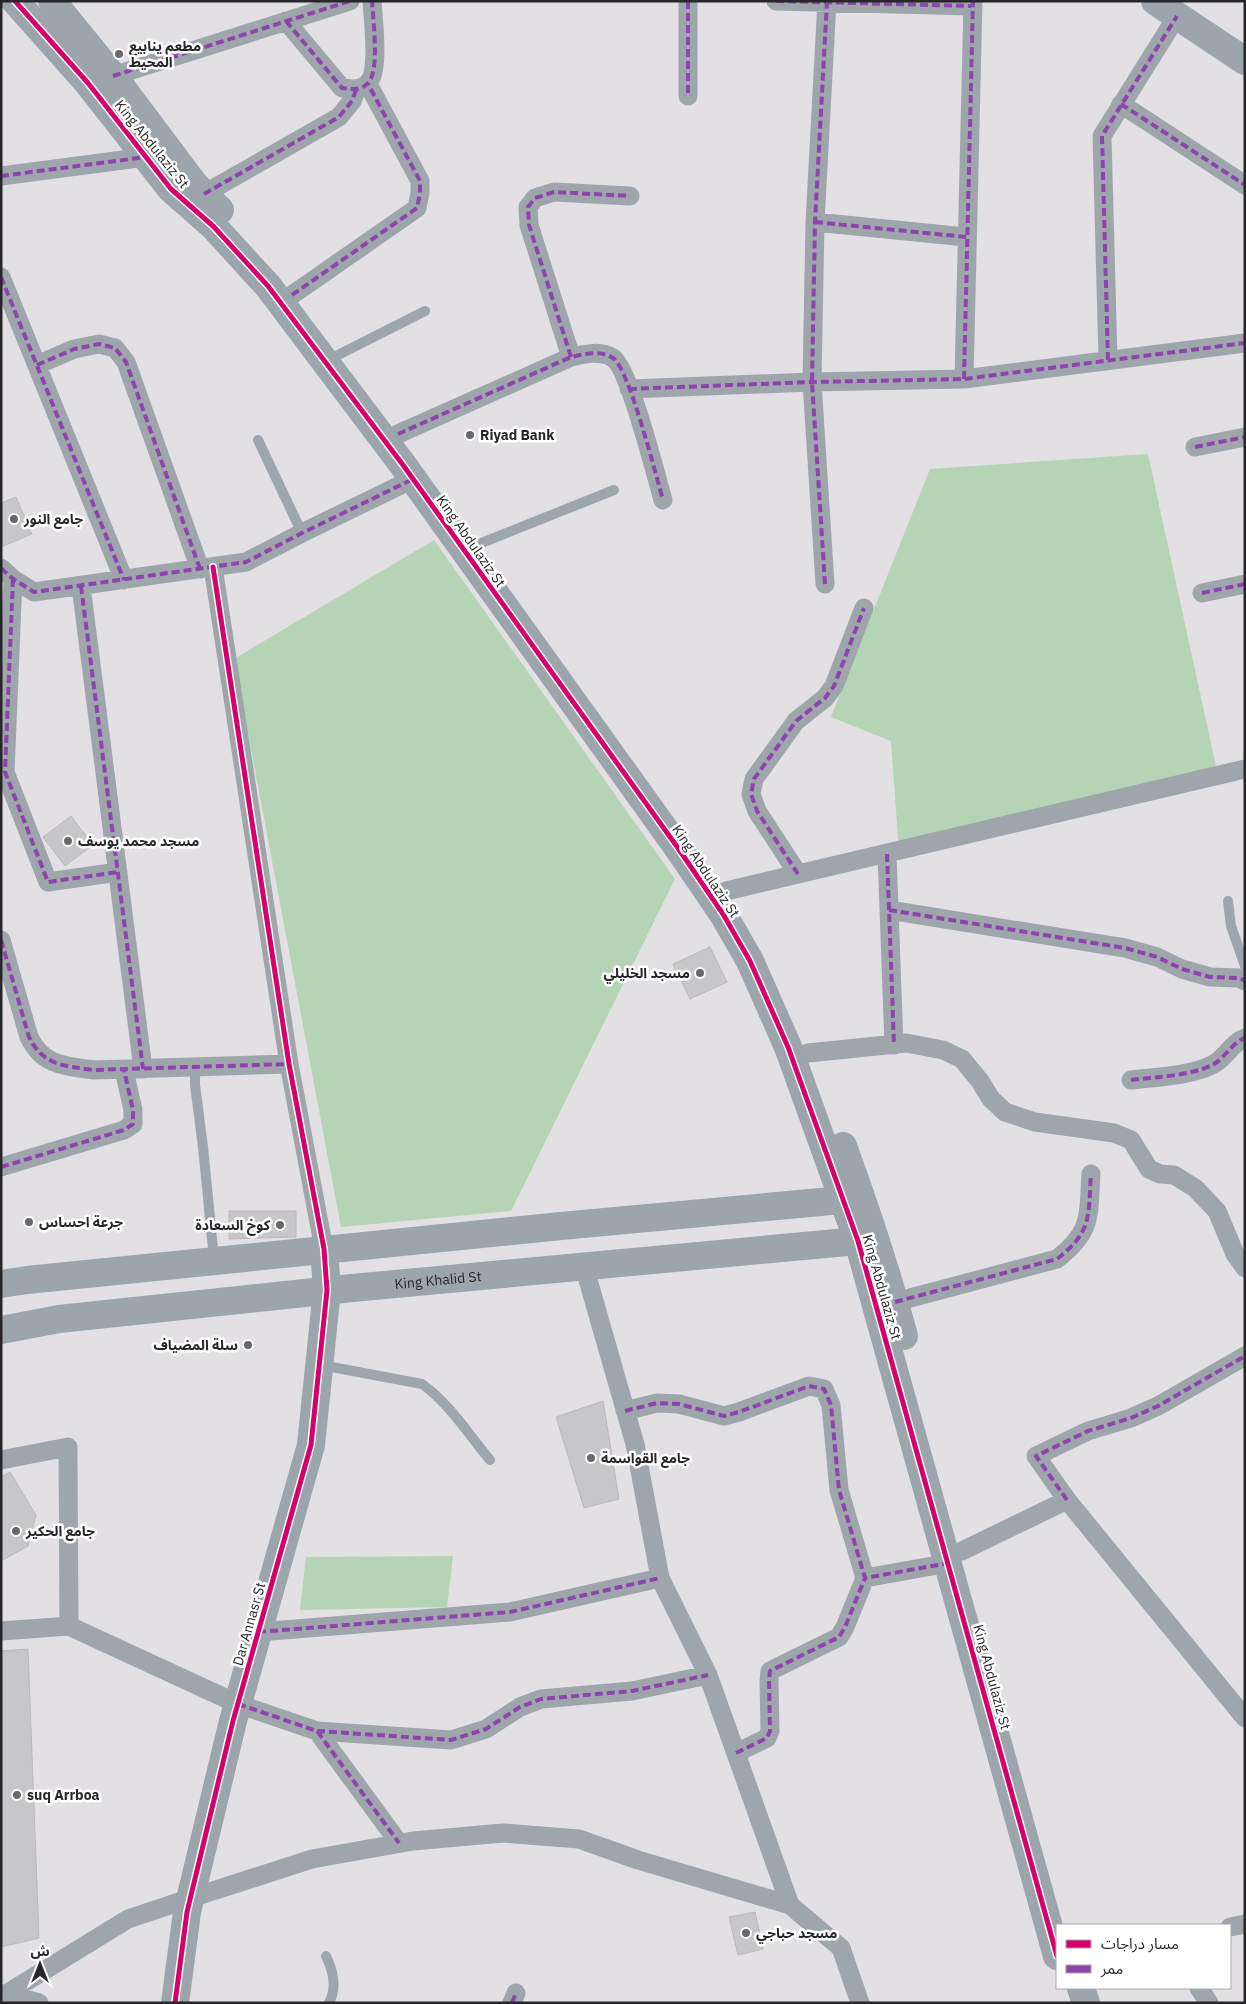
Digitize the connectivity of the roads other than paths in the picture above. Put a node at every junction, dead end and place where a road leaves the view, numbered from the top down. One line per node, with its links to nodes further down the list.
1 (16, 1): 16 (street, King Abdulaziz St)
2 (52, 1): 12 (street, King Abdulaziz St)
3 (350, 1): 10 (street)
4 (372, 1): 13 (street)
5 (688, 1): 14 (street)
6 (776, 1): 7 (street)
7 (827, 2): 8 (street); 21 (street)
8 (972, 4): 22 (street)
9 (1166, 9): 11 (street); 15 (street)
10 (286, 21): 12 (street); 13 (street)
11 (1245, 61)
12 (113, 76): 19 (street, King Abdulaziz St)
13 (362, 87): 19 (street); 24 (street)
14 (688, 96)
15 (1121, 104): 18 (street); 29 (street)
16 (146, 156): 17 (street); 38 (street, King Abdulaziz St)
17 (1, 176)
18 (1245, 185)
19 (204, 194): 24 (street, King Abdulaziz St)
20 (630, 196): 28 (street)
21 (816, 222): 22 (street); 32 (street)
22 (966, 237): 31 (street)
23 (1, 277): 30 (street)
24 (292, 295): 27 (street, King Abdulaziz St)
25 (425, 311): 27 (lane)
26 (1245, 343): 29 (street)
27 (338, 355): 34 (street, King Abdulaziz St)
28 (571, 356): 33 (street); 34 (street)
29 (1108, 360): 31 (street)
30 (37, 365): 43 (street); 45 (street)
31 (964, 379): 32 (street)
32 (812, 382): 33 (street); 46 (street)
33 (629, 389): 40 (street)
34 (398, 434): 42 (street, King Abdulaziz St)
35 (1245, 437): 37 (street)
36 (258, 440): 41 (lane)
37 (1195, 447)
38 (413, 479): 41 (street); 71 (street, King Abdulaziz St)
39 (614, 490): 42 (lane)
40 (664, 500)
41 (302, 533): 43 (street)
42 (479, 544): 56 (street, King Abdulaziz St)
43 (207, 568): 45 (street); 65 (street)
44 (7, 573): 48 (street); 52 (street)
45 (124, 580): 48 (street)
46 (825, 584)
47 (1245, 584): 49 (street)
48 (81, 586): 54 (street)
49 (1202, 594)
50 (864, 608): 55 (street)
51 (1245, 769): 53 (street)
52 (3, 772): 54 (street)
53 (887, 854): 55 (street); 58 (street)
54 (118, 872): 67 (street)
55 (798, 874): 56 (street)
56 (726, 891): 64 (street, King Abdulaziz St)
57 (1228, 901): 60 (lane)
58 (889, 910): 61 (street); 63 (street)
59 (1, 940): 67 (street)
60 (1245, 966)
61 (1245, 981)
62 (1245, 1038): 68 (street)
63 (894, 1044): 64 (street); 76 (street)
64 (808, 1053): 71 (street, King Abdulaziz St)
65 (289, 1064): 66 (street); 73 (street)
66 (195, 1068): 67 (street); 74 (lane)
67 (134, 1069): 69 (street)
68 (1131, 1080)
69 (1, 1167)
70 (1091, 1174): 79 (street)
71 (852, 1197): 72 (street, King Abdulaziz St); 73 (street)
72 (866, 1239): 75 (street, King Khalid St); 79 (street, King Abdulaziz St); 87 (street, King Abdulaziz St)
73 (324, 1249): 74 (street); 78 (street, Dar Annasr St)
74 (214, 1260): 77 (street)
75 (584, 1266): 78 (street, King Khalid St); 83 (street)
76 (1245, 1268)
77 (1, 1284)
78 (327, 1290): 80 (street, King Khalid St); 82 (street, Dar Annasr St)
79 (895, 1302): 87 (street, King Abdulaziz St)
80 (1, 1330)
81 (1245, 1356): 86 (street)
82 (320, 1365): 85 (lane); 92 (street, Dar Annasr St)
83 (626, 1411): 88 (street); 89 (street)
84 (1, 1460): 90 (street)
85 (490, 1460)
86 (1067, 1500): 87 (street); 95 (street)
87 (955, 1557): 89 (street); 101 (street, King Abdulaziz St); 104 (street, King Abdulaziz St)
88 (660, 1578): 92 (street); 93 (street)
89 (866, 1578): 97 (street)
90 (69, 1626): 91 (street); 94 (street)
91 (1, 1631)
92 (258, 1632): 94 (street, Dar Annasr St)
93 (708, 1675): 96 (street); 97 (street)
94 (238, 1704): 96 (street); 99 (street, Dar Annasr St)
95 (1245, 1718)
96 (317, 1731): 98 (street)
97 (736, 1753): 100 (street)
98 (400, 1843): 99 (street); 100 (street)
99 (190, 1898): 109 (street); 111 (street, Dar Annasr St)
100 (790, 1905): 113 (street)
101 (1062, 1924)
102 (1245, 1924): 103 (street)
103 (1231, 1927)
104 (1056, 1952)
105 (326, 1956): 112 (lane)
106 (1066, 1989): 114 (street)
107 (1081, 1989): 115 (street)
108 (1200, 1989): 116 (street)
109 (3, 1994): 110 (street)
110 (39, 2003)
111 (175, 2003)
112 (329, 2003)
113 (860, 2003)
114 (1070, 2003)
115 (1086, 2003)
116 (1209, 2003)

